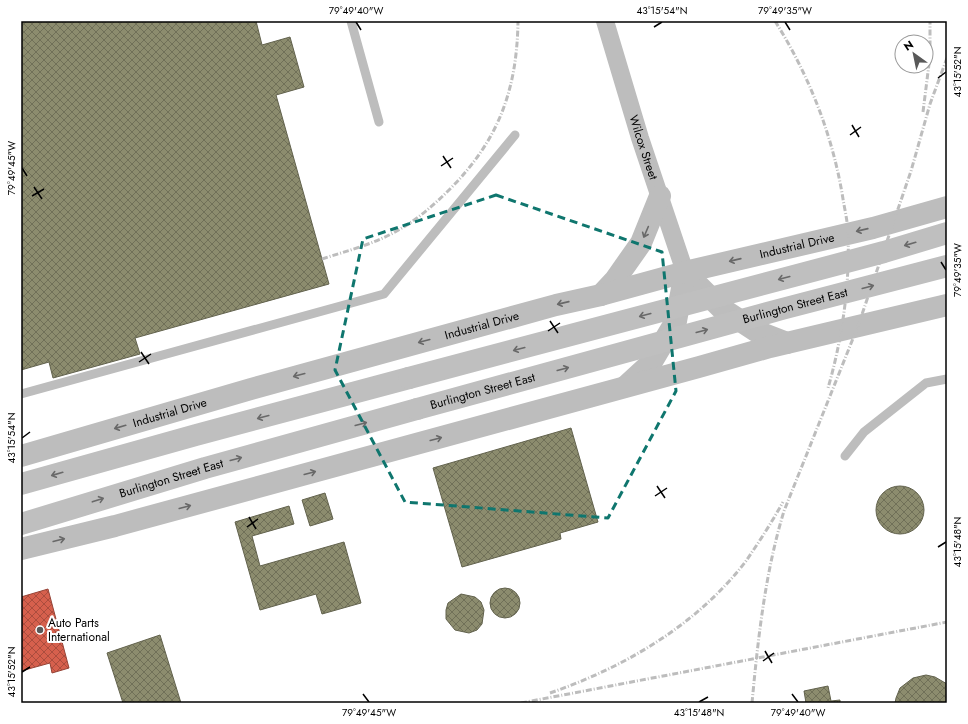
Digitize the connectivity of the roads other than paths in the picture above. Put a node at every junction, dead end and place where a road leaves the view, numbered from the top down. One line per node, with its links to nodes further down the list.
1 (351, 21): 3 (lane)
2 (605, 21): 5 (street, Wilcox Street)
3 (379, 122)
4 (515, 135): 15 (lane)
5 (660, 196): 9 (street, Wilcox Street); 10 (street, one-way to 10)
6 (947, 207): 9 (street, Industrial Drive, one-way to 9)
7 (947, 233): 18 (main road, one-way to 18, bridge)
8 (947, 266): 19 (main road, Burlington Street East, one-way to 8, bridge)
9 (685, 272): 10 (street, Industrial Drive); 12 (street); 14 (street)
10 (601, 295): 16 (street, Industrial Drive, one-way to 16)
11 (947, 305): 12 (street)
12 (787, 343): 14 (street)
13 (947, 379): 17 (lane)
14 (624, 388): 20 (street, one-way to 14)
15 (21, 394)
16 (21, 456)
17 (845, 456)
18 (21, 484)
19 (21, 524)
20 (21, 549)

